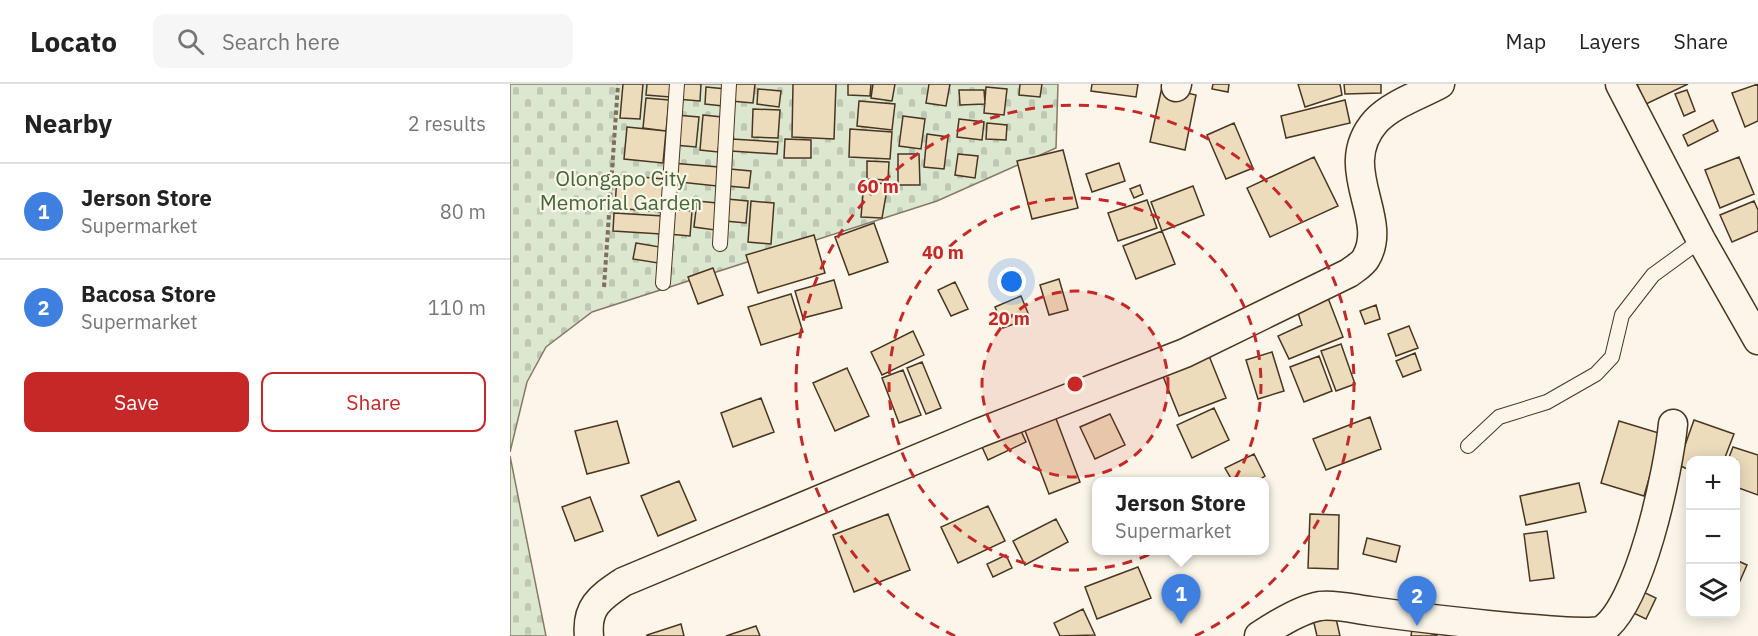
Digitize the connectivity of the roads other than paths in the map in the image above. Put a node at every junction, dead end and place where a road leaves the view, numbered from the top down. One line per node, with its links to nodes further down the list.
1 (676, 84): 7 (lane)
2 (729, 84): 6 (lane)
3 (1440, 84): 12 (street)
4 (1620, 84): 5 (street)
5 (1701, 240): 8 (street); 10 (lane)
6 (720, 244)
7 (663, 283)
8 (1758, 340)
9 (1673, 424): 11 (street)
10 (1468, 446)
11 (1612, 633): 13 (street)
12 (589, 636)
13 (1259, 636)

